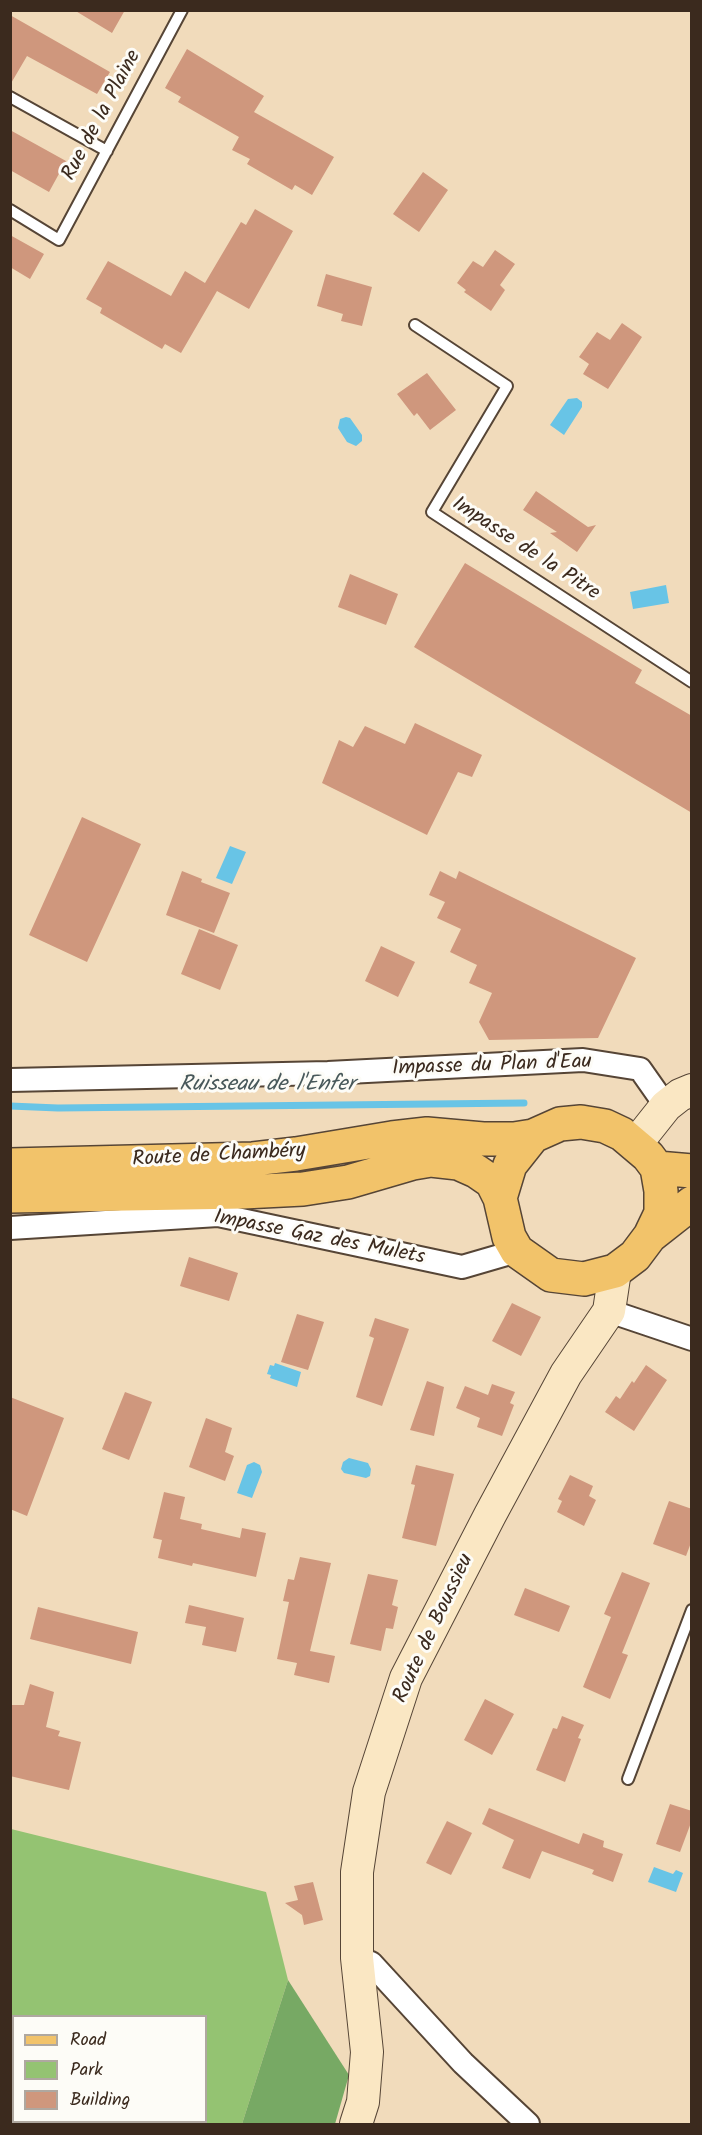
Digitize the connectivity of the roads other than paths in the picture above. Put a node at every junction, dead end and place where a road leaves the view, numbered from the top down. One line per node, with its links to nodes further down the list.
1 (182, 10): 3 (lane, Rue de la Plaine)
2 (10, 97): 3 (lane)
3 (106, 151): 4 (lane, Rue de la Plaine)
4 (10, 210)
5 (415, 326): 6 (lane, Impasse de la Pitre)
6 (692, 682)
7 (10, 1080): 8 (street, Impasse du Plan d'Eau)
8 (679, 1098): 10 (street)
9 (533, 1136): 10 (main road); 11 (main road, Route de Chambéry); 14 (main road)
10 (646, 1157): 12 (main road); 17 (main road)
11 (10, 1165)
12 (692, 1171)
13 (10, 1196): 14 (main road, Route de Chambéry)
14 (500, 1198): 18 (main road)
15 (692, 1203): 17 (main road)
16 (10, 1228): 18 (street, Impasse Gaz des Mulets)
17 (650, 1236): 19 (main road)
18 (517, 1251): 19 (main road)
19 (615, 1271): 20 (street, Route de Boussieu)
20 (609, 1311): 21 (street); 24 (street, Route de Boussieu)
21 (692, 1339)
22 (692, 1610): 23 (lane)
23 (628, 1779)
24 (357, 1958): 25 (street, Route de Boussieu); 26 (street)
25 (356, 2124)
26 (528, 2124)

